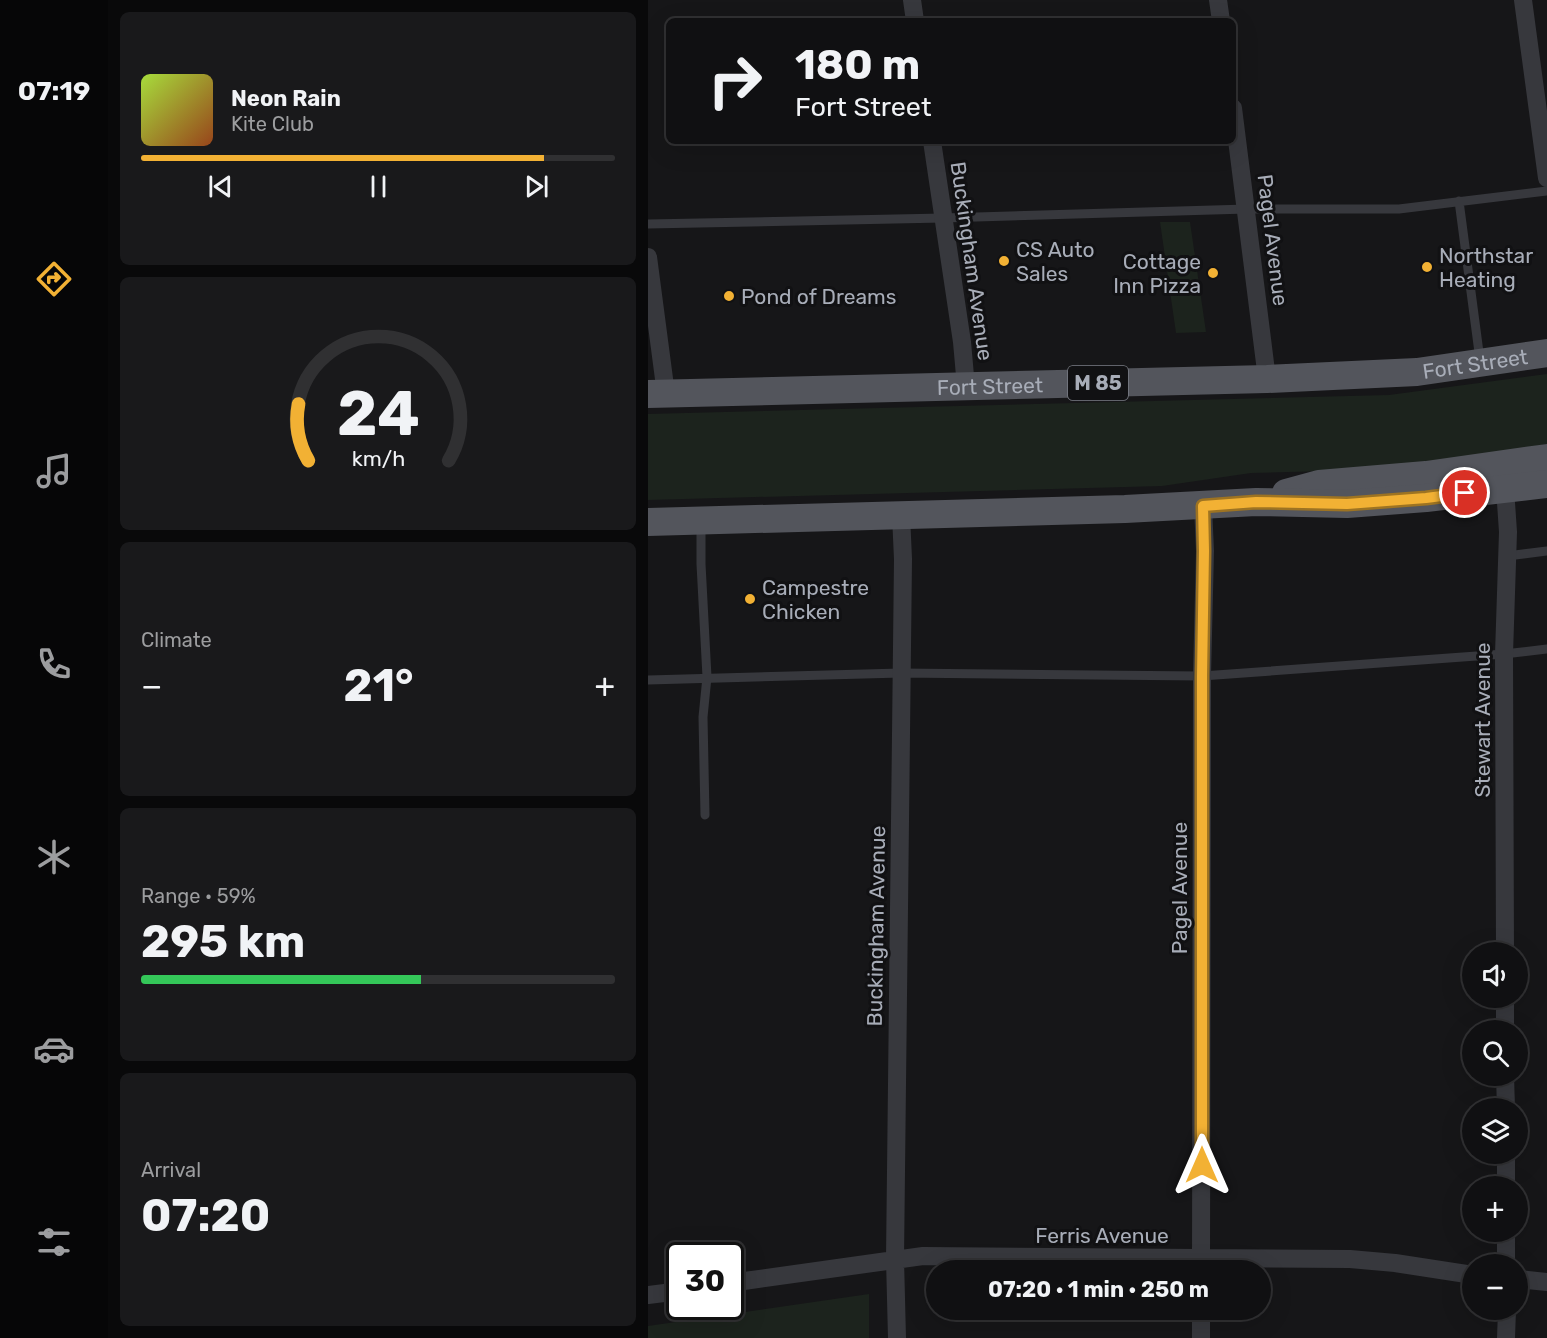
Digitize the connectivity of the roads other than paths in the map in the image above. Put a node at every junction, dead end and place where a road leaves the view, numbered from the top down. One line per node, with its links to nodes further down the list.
1 (912, 0): 4 (street)
2 (1218, 0): 5 (street)
3 (1522, 0): 8 (street)
4 (915, 18)
5 (1221, 18)
6 (1236, 130): 11 (street, Pagel Avenue)
7 (932, 144): 12 (street, Buckingham Avenue)
8 (1547, 178)
9 (1547, 191): 10 (lane)
10 (1459, 201): 11 (lane); 16 (lane)
11 (1247, 209): 12 (lane); 17 (street, Pagel Avenue)
12 (943, 218): 13 (lane); 18 (street, Buckingham Avenue)
13 (648, 224)
14 (648, 257): 19 (street)
15 (1547, 353): 16 (main road, Fort Street / M 85)
16 (1480, 363): 17 (main road, Fort Street / M 85)
17 (1268, 379): 18 (main road, Fort Street / M 85)
18 (966, 387): 19 (main road, Fort Street / M 85)
19 (657, 394)
20 (1547, 458): 23 (main road)
21 (1547, 484): 22 (main road)
22 (1505, 488): 23 (main road); 29 (street, Stewart Avenue)
23 (1256, 502): 24 (main road)
24 (1203, 506): 25 (main road); 33 (street, Pagel Avenue)
25 (901, 515): 26 (main road); 32 (street, Buckingham Avenue)
26 (701, 521): 27 (main road); 34 (lane)
27 (648, 522)
28 (1547, 551): 29 (lane)
29 (1507, 556): 31 (street, Stewart Avenue)
30 (1547, 649): 31 (lane)
31 (1504, 654): 33 (lane); 37 (street, Stewart Avenue)
32 (901, 673): 33 (lane); 34 (lane); 38 (street, Buckingham Avenue)
33 (1202, 676): 40 (street, Pagel Avenue)
34 (707, 677): 35 (lane); 36 (lane)
35 (648, 680)
36 (705, 814)
37 (1505, 942)
38 (895, 1259): 39 (street, Ferris Avenue); 43 (street, Ferris Avenue); 50 (street, Buckingham Avenue)
39 (1047, 1260)
40 (1201, 1260)
41 (1271, 1262): 42 (street, Ferris Avenue)
42 (1462, 1273)
43 (744, 1281)
44 (1528, 1281): 45 (street)
45 (1547, 1282)
46 (666, 1293): 47 (street)
47 (648, 1295)
48 (1201, 1320): 51 (street)
49 (1507, 1320): 52 (street)
50 (897, 1338)
51 (1201, 1338)
52 (1506, 1338)

